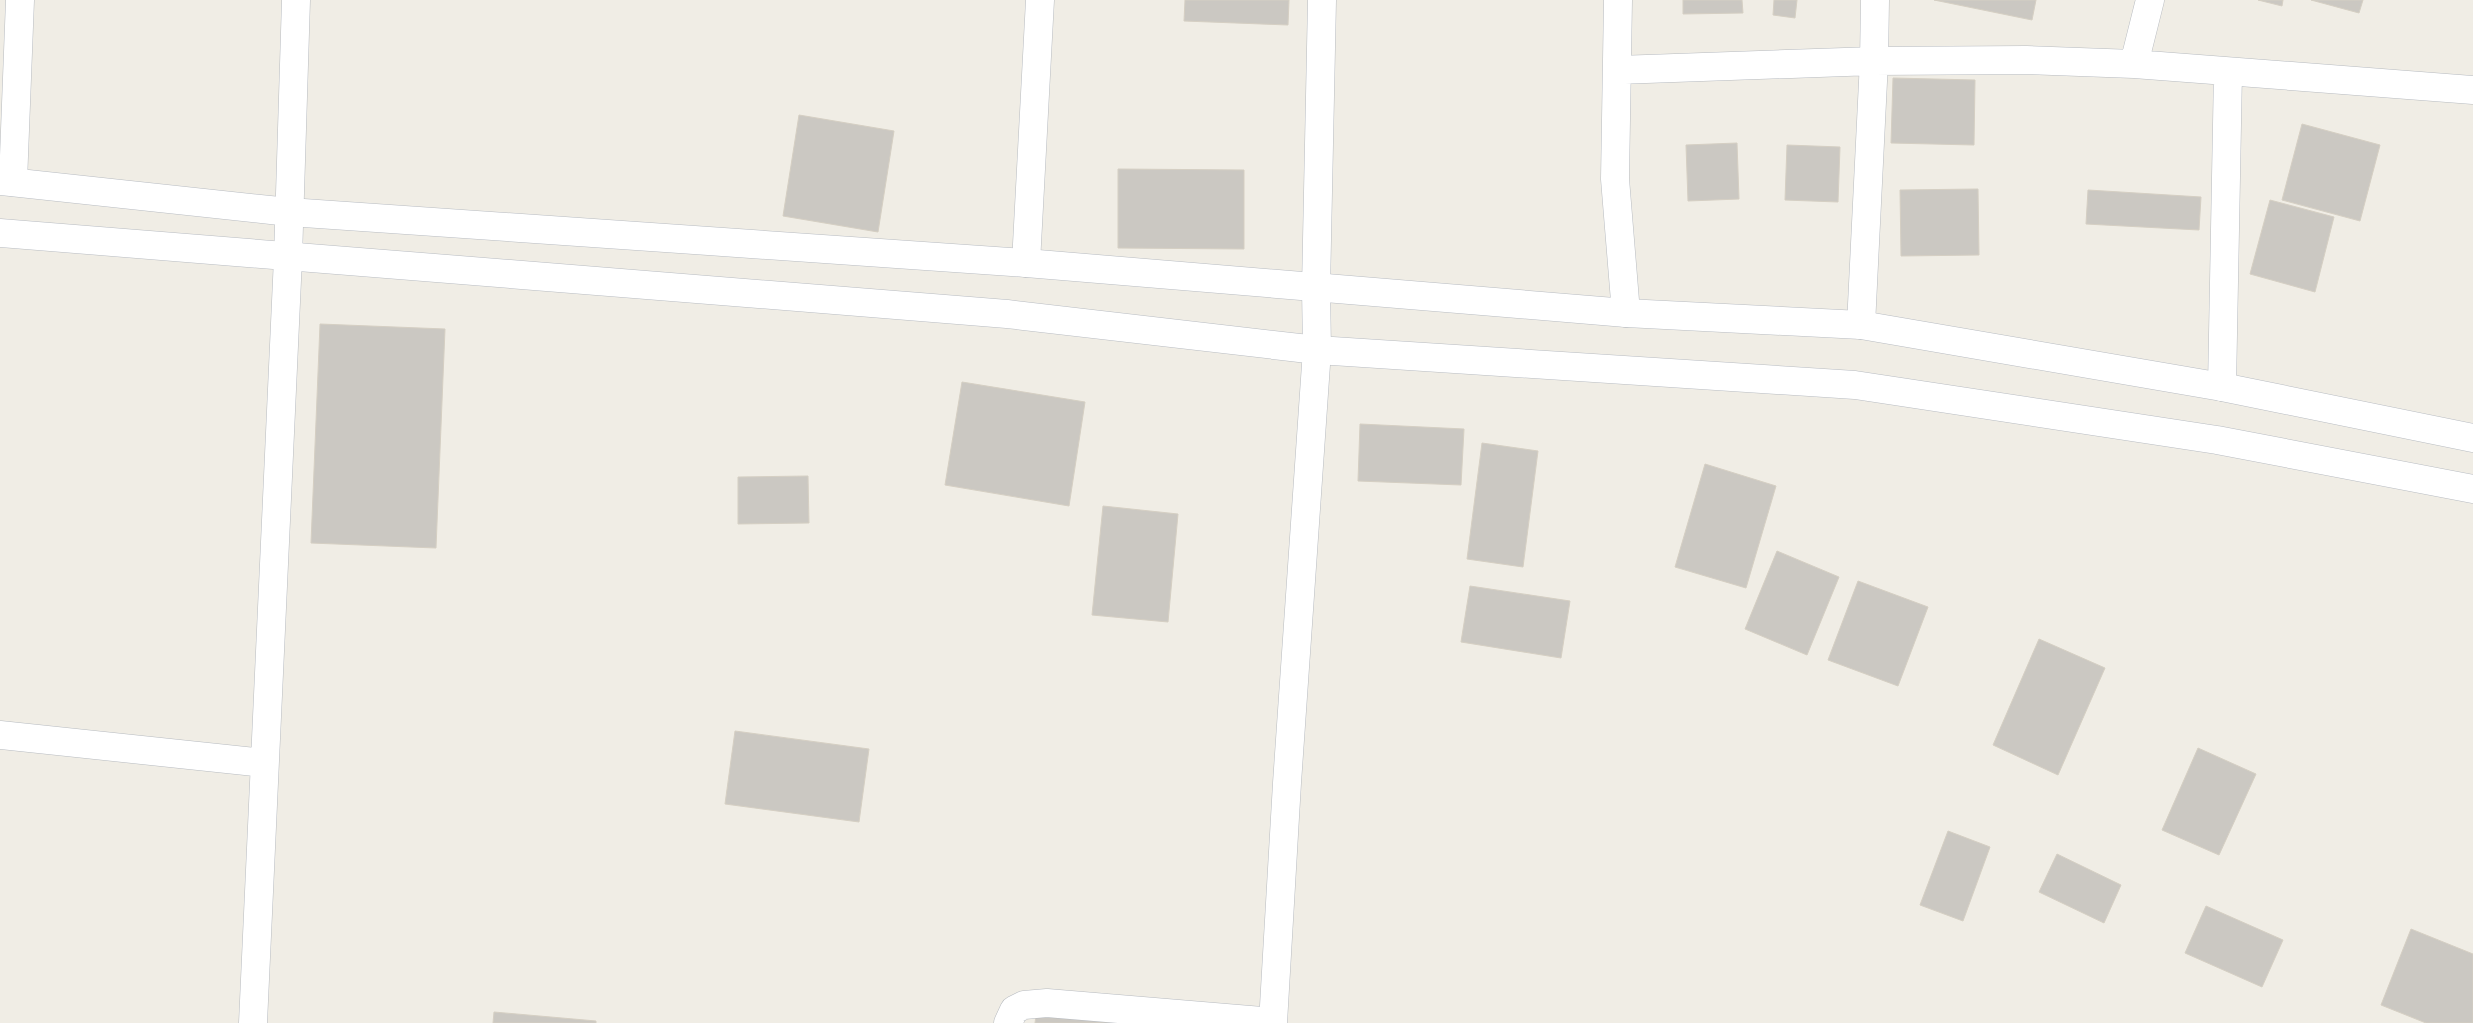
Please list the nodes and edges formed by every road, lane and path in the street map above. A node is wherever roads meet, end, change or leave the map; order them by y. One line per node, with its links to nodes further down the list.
1 (20, 0): 13 (street)
2 (296, 0): 14 (street)
3 (1040, 0): 17 (street)
4 (1322, 0): 18 (street)
5 (1618, 0): 10 (street)
6 (1875, 0): 8 (street)
7 (2150, 0): 9 (street)
8 (1874, 62): 9 (street); 10 (street); 20 (street)
9 (2134, 64): 11 (street)
10 (1618, 70): 19 (street)
11 (2228, 72): 12 (street); 22 (street)
12 (2473, 90)
13 (7, 181): 14 (street)
14 (289, 212): 16 (street); 17 (street)
15 (0, 233): 16 (street)
16 (288, 258): 21 (street); 26 (street)
17 (1026, 263): 18 (street)
18 (1316, 288): 19 (street); 21 (street)
19 (1626, 313): 20 (street)
20 (1861, 325): 22 (street)
21 (1317, 350): 24 (street); 29 (street)
22 (2222, 386): 23 (street)
23 (2473, 438)
24 (2473, 489)
25 (0, 735): 26 (street)
26 (264, 763): 27 (street)
27 (253, 1023)
28 (1008, 1023): 29 (street)
29 (1273, 1023)

